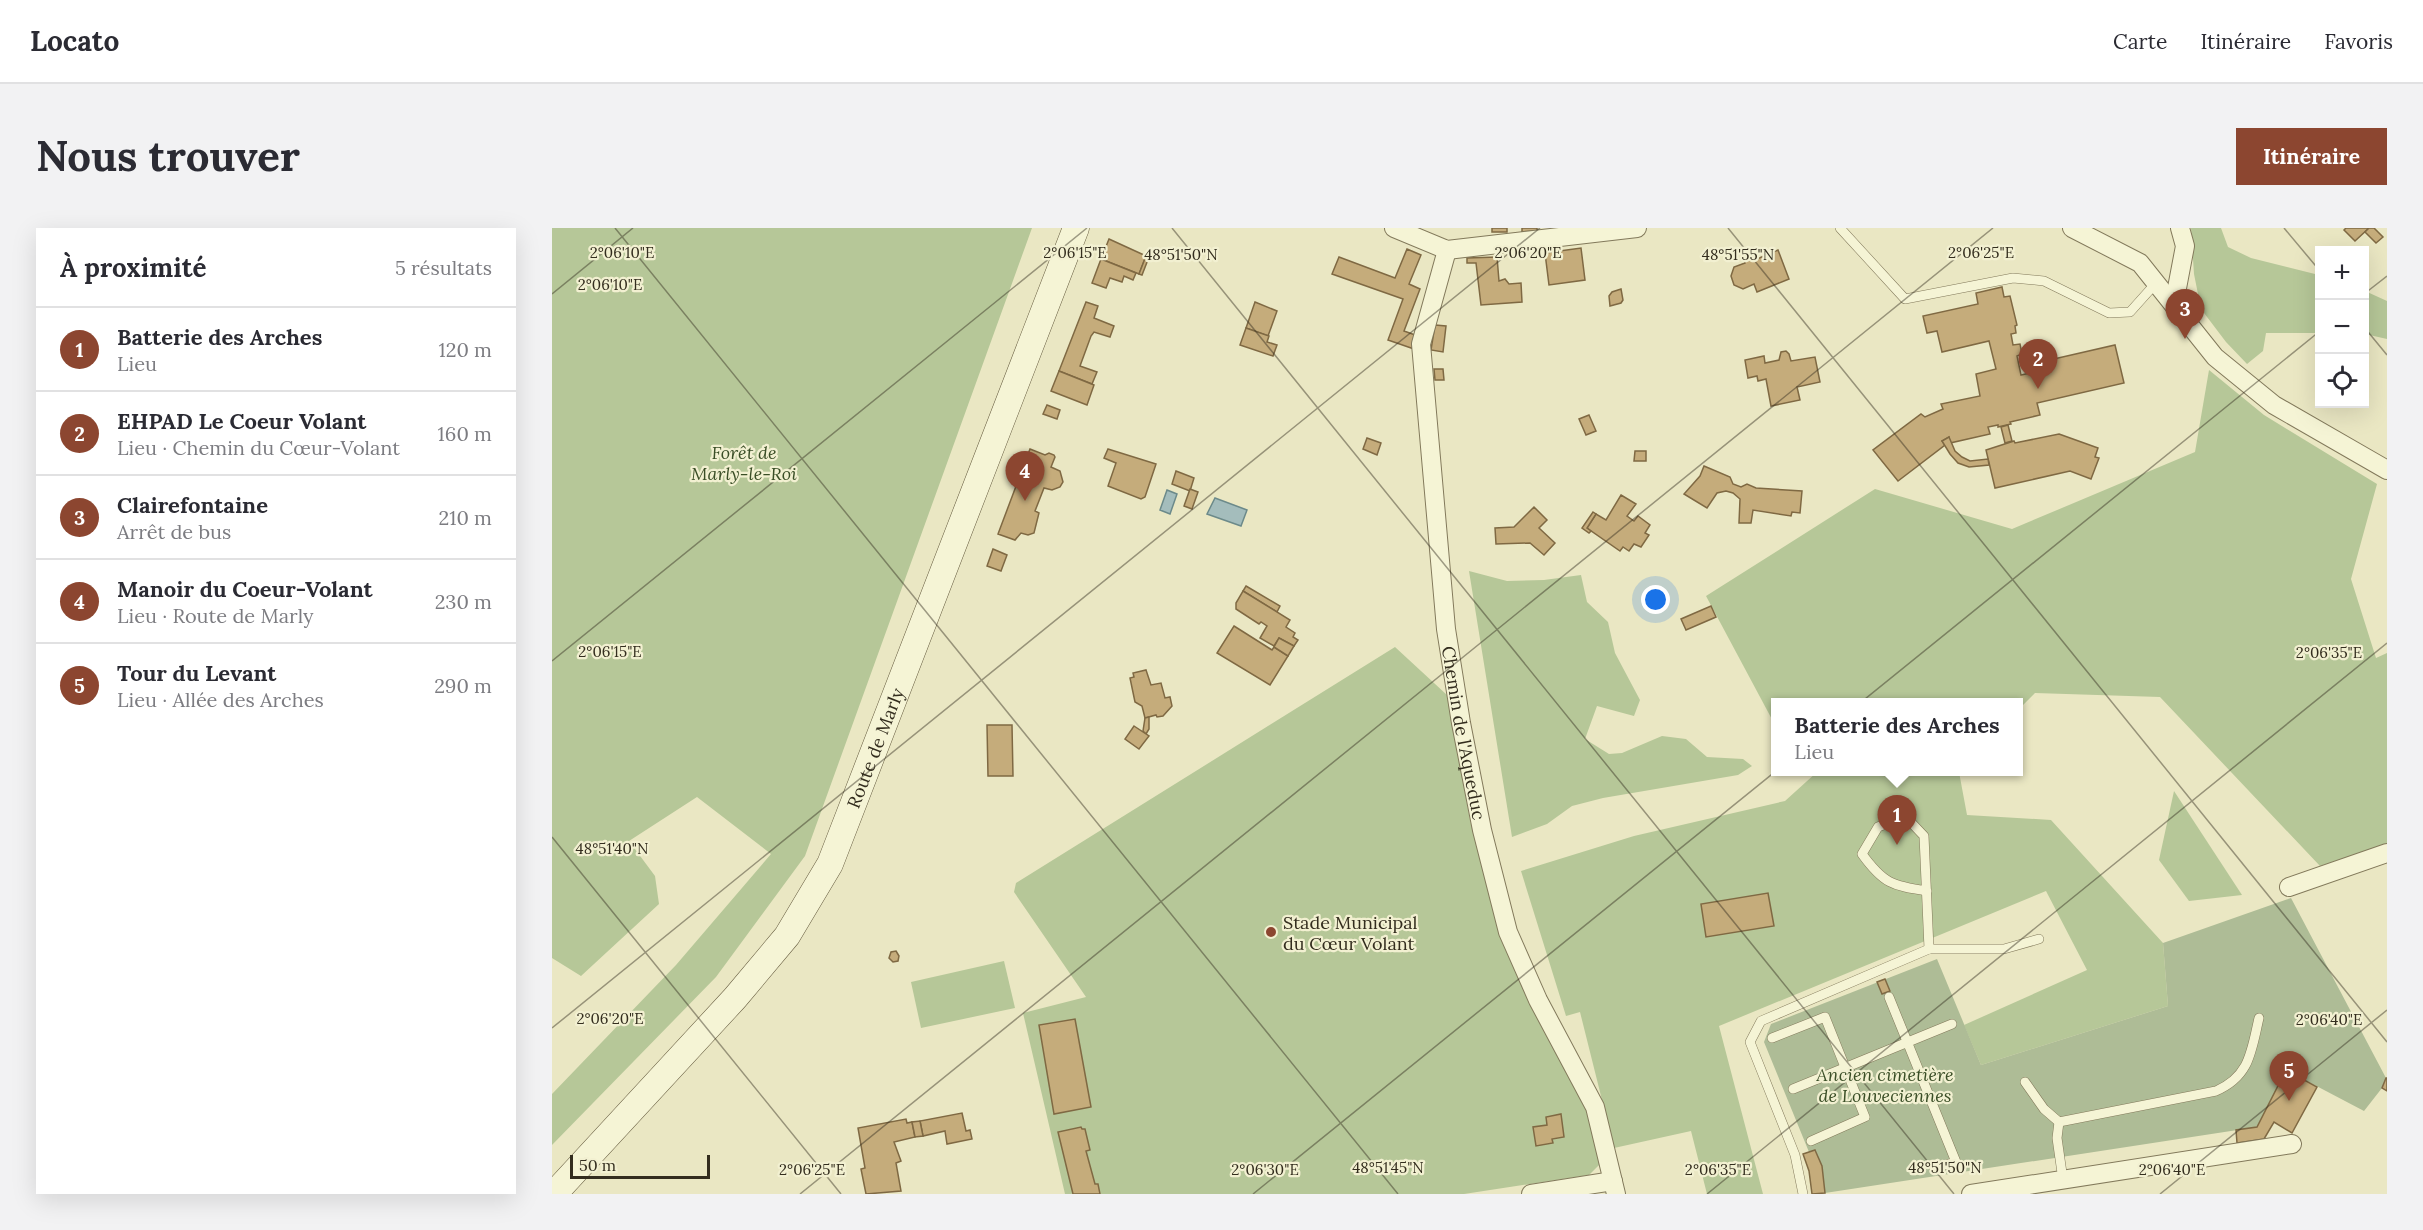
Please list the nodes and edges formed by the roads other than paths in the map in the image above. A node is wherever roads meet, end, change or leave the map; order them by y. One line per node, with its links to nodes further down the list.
1 (1076, 228): 30 (main road, Route de Marly)
2 (1394, 228): 7 (street)
3 (1637, 228): 7 (street)
4 (1840, 228): 8 (lane)
5 (2073, 228): 8 (street)
6 (2180, 228): 9 (street)
7 (1447, 250): 29 (street, Chemin de l'Aqueduc)
8 (2156, 283): 9 (street)
9 (2174, 304): 10 (street)
10 (2387, 470)
11 (2387, 853): 12 (street)
12 (2289, 887)
13 (1927, 891): 13 (lane); 15 (lane)
14 (2039, 939): 15 (lane)
15 (1929, 949): 32 (lane)
16 (1889, 997): 20 (lane)
17 (2259, 1018): 24 (lane)
18 (1952, 1024): 20 (lane)
19 (1772, 1038): 21 (lane)
20 (1907, 1042): 21 (lane); 27 (lane)
21 (1845, 1068): 23 (lane); 25 (lane)
22 (2025, 1082): 24 (lane)
23 (1793, 1089)
24 (2059, 1122): 28 (lane)
25 (1811, 1141)
26 (2292, 1144): 28 (street)
27 (1934, 1168)
28 (2063, 1180): 33 (street)
29 (1615, 1188): 31 (street)
30 (554, 1194)
31 (1532, 1194)
32 (1803, 1194)
33 (1971, 1194)

